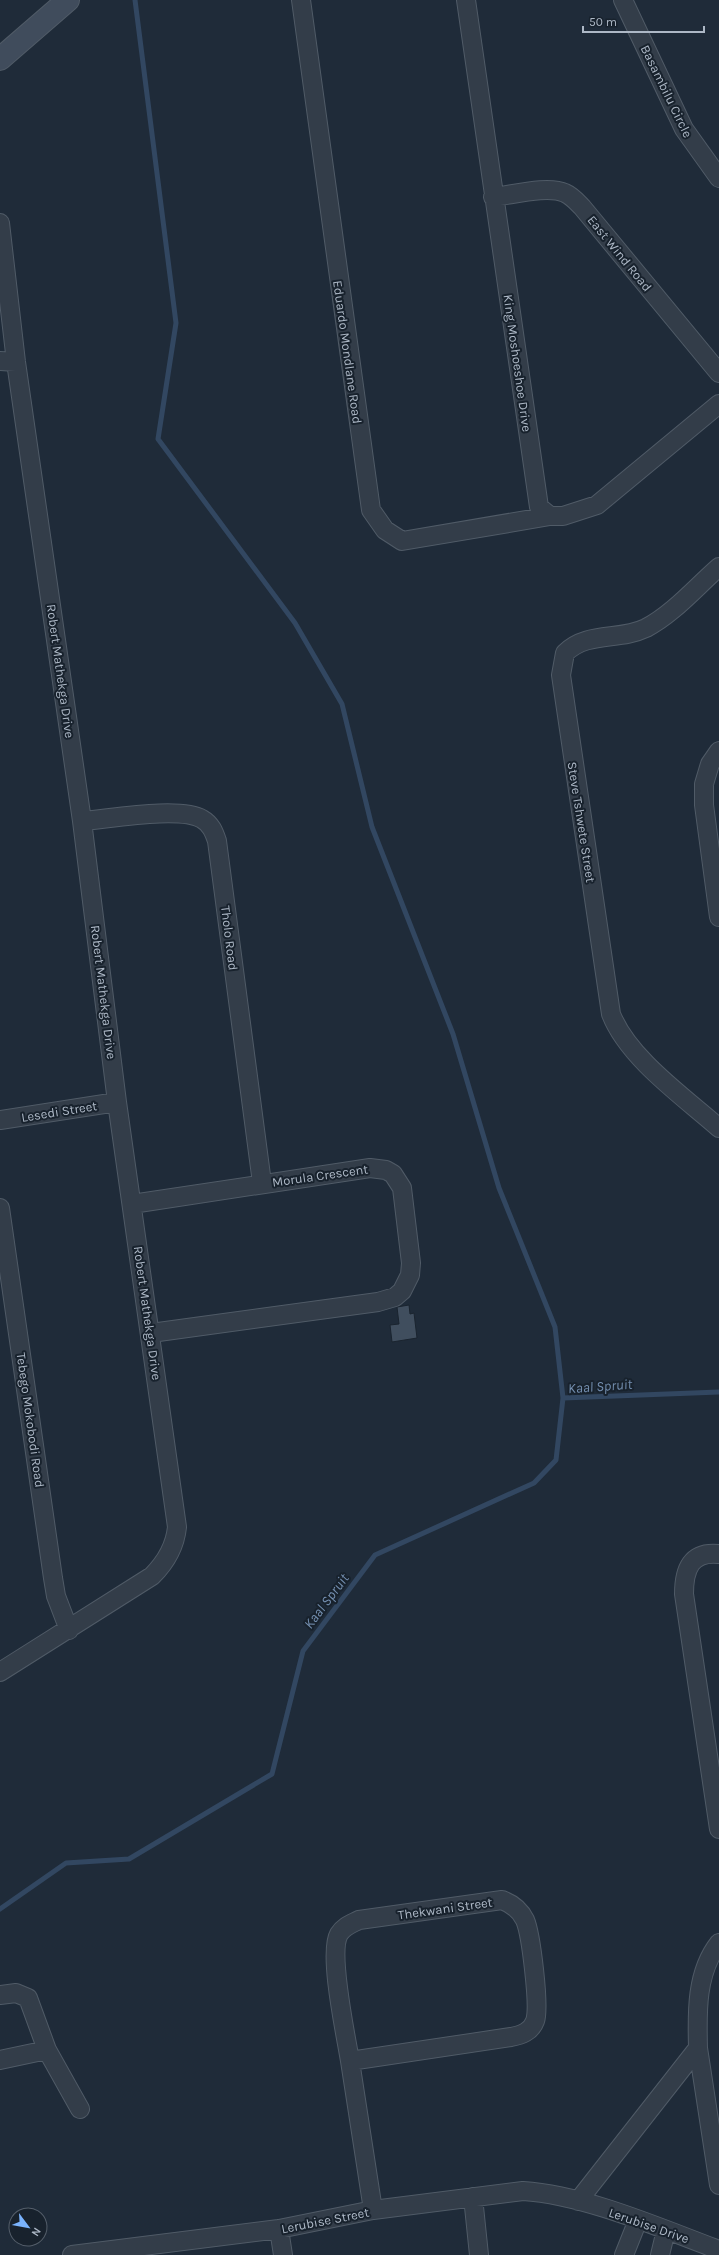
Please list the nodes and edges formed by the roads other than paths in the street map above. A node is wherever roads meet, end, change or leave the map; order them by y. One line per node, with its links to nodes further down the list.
1 (68, 0): 5 (street)
2 (300, 0): 12 (street, Eduardo Mondlane Road)
3 (466, 0): 7 (street, King Moshoeshoe Drive)
4 (623, 0): 6 (street, Basambilu Circle)
5 (0, 59)
6 (719, 178)
7 (493, 197): 10 (street, East Wind Road); 12 (street, King Moshoeshoe Drive)
8 (0, 223): 9 (street, Robert Mathekga Drive)
9 (8, 362): 15 (street, Robert Mathekga Drive)
10 (719, 373)
11 (719, 404): 12 (street)
12 (550, 516)
13 (719, 567): 19 (street, Steve Tshwete Street)
14 (719, 751): 16 (street)
15 (82, 821): 17 (street, Robert Mathekga Drive); 20 (street, Tholo Road)
16 (719, 917)
17 (117, 1102): 18 (street, Lesedi Street); 21 (street, Robert Mathekga Drive)
18 (0, 1120)
19 (719, 1128)
20 (262, 1183): 21 (street, Morula Crescent); 23 (street, Morula Crescent)
21 (132, 1204): 23 (street, Robert Mathekga Drive)
22 (0, 1208): 25 (street, Tebego Mokobodi Road)
23 (151, 1333): 25 (street, Robert Mathekga Drive)
24 (719, 1554): 27 (street)
25 (69, 1630): 26 (street, Robert Mathekga Drive)
26 (0, 1672)
27 (716, 1782): 28 (street)
28 (719, 1829)
29 (719, 1943): 31 (street)
30 (0, 1995): 32 (street)
31 (698, 2048): 36 (street); 38 (street)
32 (47, 2050): 33 (street); 35 (street)
33 (0, 2060)
34 (350, 2061): 34 (street, Thekwani Street); 39 (street, Thekwani Street)
35 (80, 2109)
36 (719, 2185)
37 (473, 2197): 38 (street, Lerubise Street); 39 (street, Lerubise Street); 47 (street)
38 (578, 2202): 40 (street, Lerubise Drive)
39 (373, 2210): 41 (street, Lerubise Street)
40 (638, 2220): 42 (street, Lerubise Drive); 48 (street)
41 (279, 2229): 43 (street, Lerubise Street); 46 (street)
42 (666, 2230): 44 (street, Lerubise Drive); 49 (street)
43 (150, 2250): 45 (street, Lerubise Street)
44 (719, 2250)
45 (72, 2255)
46 (283, 2255)
47 (479, 2255)
48 (624, 2255)
49 (660, 2255)

